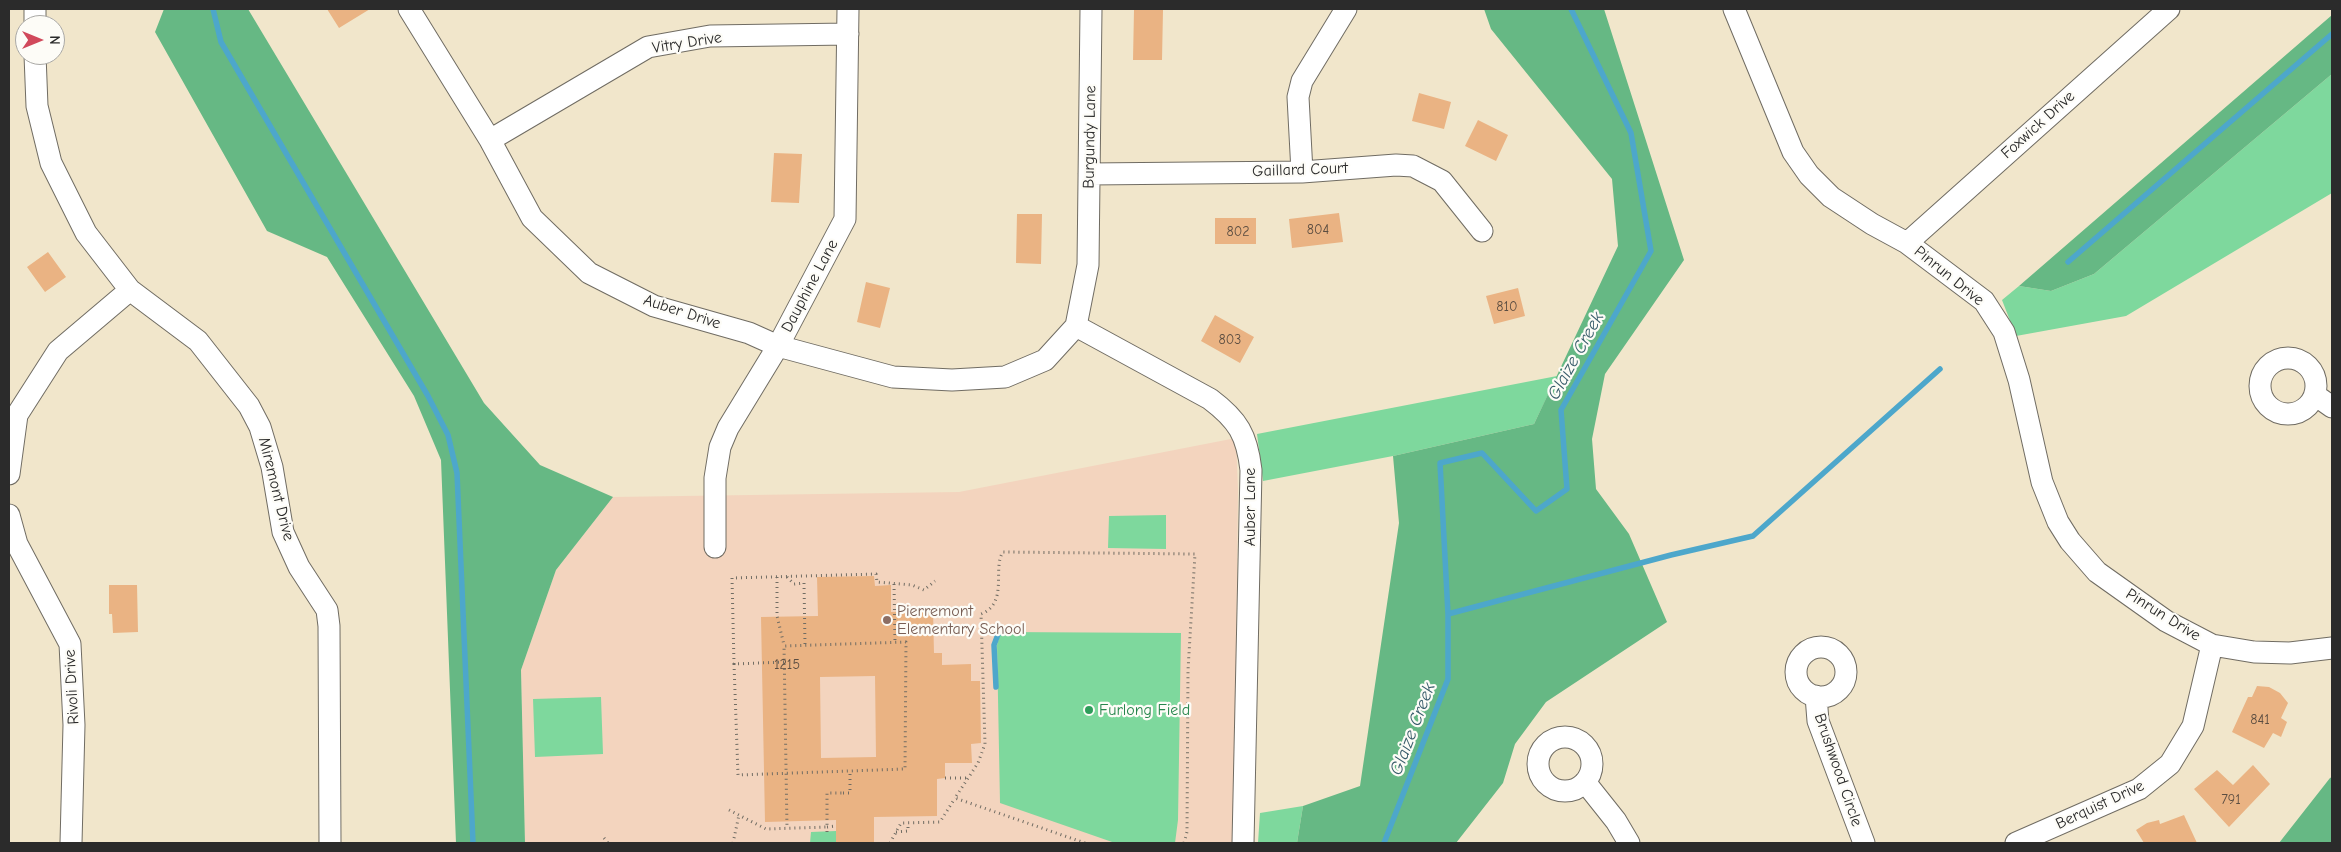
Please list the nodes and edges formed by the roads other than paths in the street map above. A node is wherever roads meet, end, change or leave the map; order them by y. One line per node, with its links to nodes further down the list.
1 (409, 9): 9 (street, Auber Drive)
2 (848, 9): 7 (street, Dauphine Lane)
3 (1092, 9): 11 (street, Burgundy Lane)
4 (1346, 9): 10 (street)
5 (1734, 9): 13 (street, Pinrun Drive)
6 (2169, 9): 13 (street, Foxwick Drive)
7 (848, 34): 9 (street, Vitry Drive); 16 (street, Dauphine Lane)
8 (35, 65): 14 (street, Miremont Drive)
9 (490, 140): 16 (street, Auber Drive)
10 (1302, 172): 11 (street, Gaillard Court); 12 (street, Gaillard Court)
11 (1089, 174): 15 (street, Burgundy Lane)
12 (1482, 231)
13 (1907, 243): 22 (street, Pinrun Drive)
14 (130, 290): 19 (street); 27 (street, Miremont Drive)
15 (1076, 326): 16 (street, Auber Drive); 28 (street, Auber Lane)
16 (778, 346): 21 (street, Dauphine Lane)
17 (2315, 394): 18 (street)
18 (2332, 407)
19 (9, 474)
20 (9, 515): 26 (street, Rivoli Drive)
21 (715, 548)
22 (2212, 645): 23 (street); 31 (street, Berquist Drive)
23 (2332, 648)
24 (1816, 696): 30 (street, Brushwood Circle)
25 (1585, 782): 29 (street)
26 (71, 843)
27 (330, 843)
28 (1243, 843)
29 (1629, 843)
30 (1864, 843)
31 (2016, 843)

